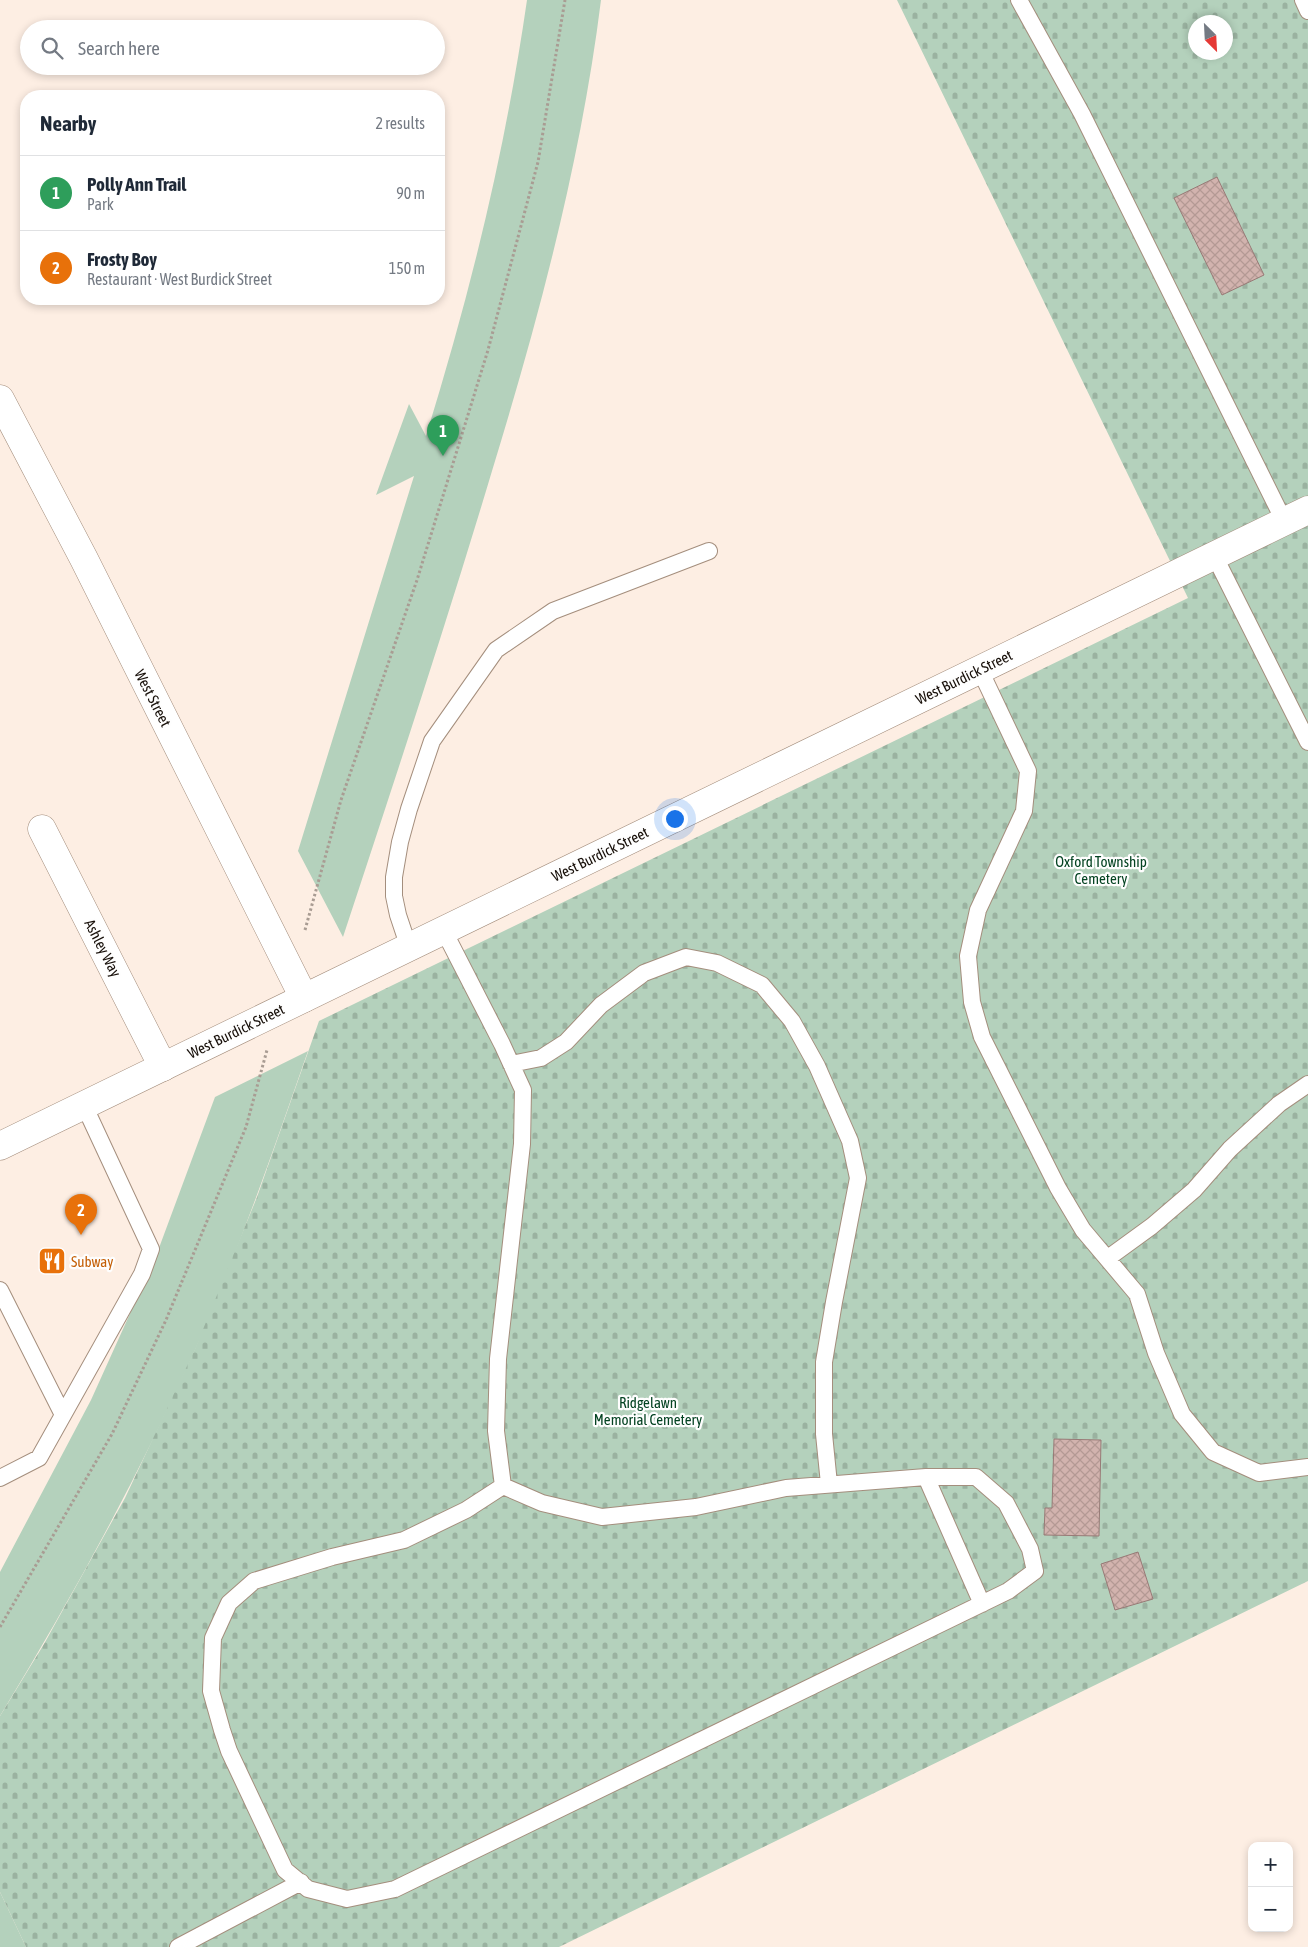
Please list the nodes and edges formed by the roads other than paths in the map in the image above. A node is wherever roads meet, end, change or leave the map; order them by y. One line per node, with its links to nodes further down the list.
1 (1019, 0): 6 (lane)
2 (1302, 0): 3 (lane)
3 (1308, 11)
4 (0, 398): 14 (street, West Street)
5 (1308, 510): 6 (street, West Burdick Street)
6 (1284, 522): 8 (street, West Burdick Street)
7 (709, 551): 13 (lane)
8 (1214, 555): 9 (street, West Burdick Street); 10 (lane)
9 (980, 670): 12 (street, West Burdick Street); 20 (lane)
10 (1308, 742)
11 (42, 829): 16 (street, Ashley Way)
12 (444, 930): 13 (street, West Burdick Street); 15 (lane)
13 (409, 948): 14 (street, West Burdick Street)
14 (304, 998): 16 (street, West Burdick Street)
15 (511, 1064): 26 (lane); 27 (lane)
16 (163, 1067): 18 (street, West Burdick Street)
17 (1308, 1084): 20 (lane)
18 (84, 1105): 19 (street, West Burdick Street); 22 (lane)
19 (0, 1146)
20 (1108, 1258): 23 (lane)
21 (0, 1290): 22 (lane)
22 (63, 1415): 25 (lane)
23 (1308, 1467)
24 (926, 1477): 26 (lane); 28 (lane); 28 (lane)
25 (0, 1478)
26 (829, 1484): 27 (lane)
27 (503, 1486): 29 (lane)
28 (982, 1604): 29 (lane)
29 (301, 1882): 30 (lane)
30 (178, 1947)

